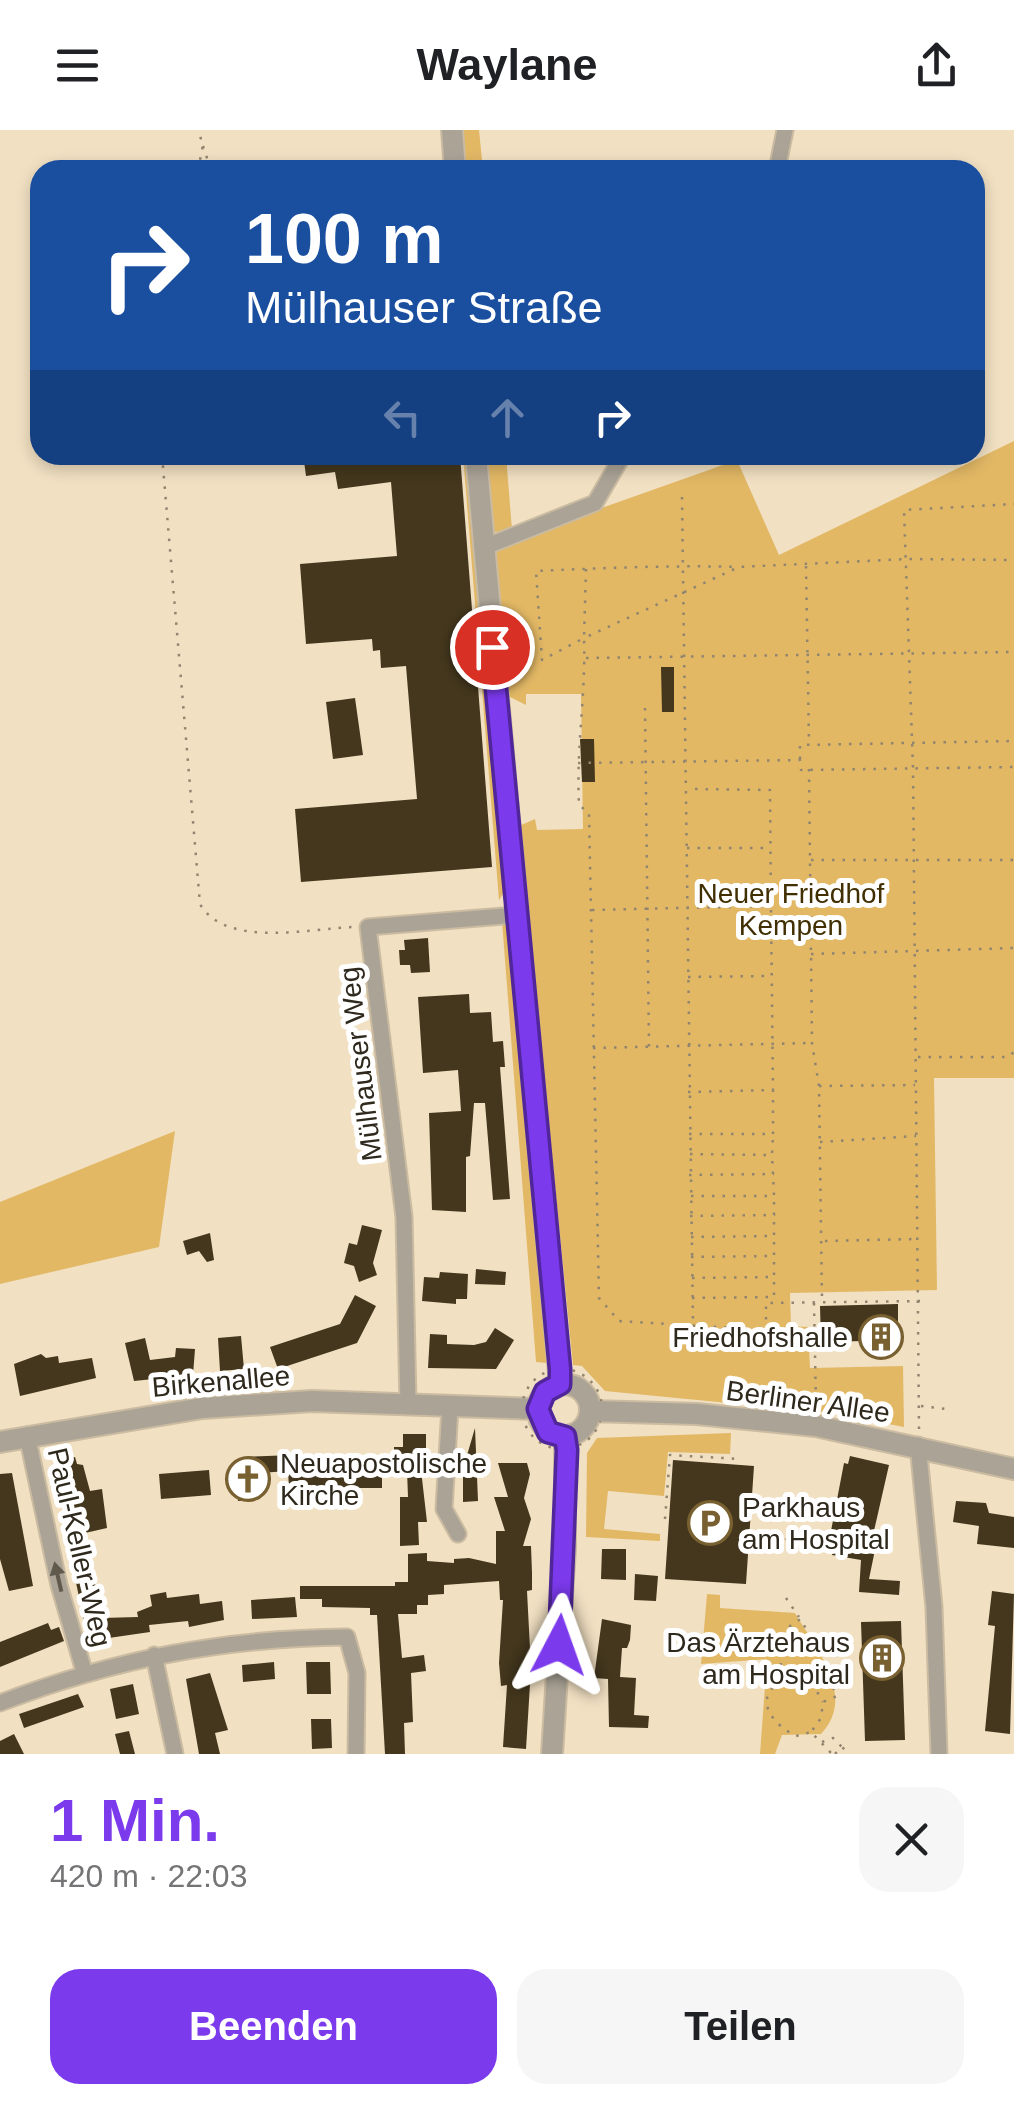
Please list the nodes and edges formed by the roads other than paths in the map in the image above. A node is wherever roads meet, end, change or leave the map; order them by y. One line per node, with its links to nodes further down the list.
1 (452, 130): 3 (street)
2 (786, 130): 4 (street)
3 (454, 160)
4 (780, 160)
5 (477, 465): 7 (street)
6 (617, 465): 7 (street)
7 (482, 548): 8 (street)
8 (515, 914): 9 (street); 10 (street, Mülhauser Weg)
9 (560, 1376): 12 (street); 13 (street)
10 (408, 1404): 11 (street, Birkenallee); 14 (street, Birkenallee)
11 (450, 1407): 12 (street, Birkenallee); 19 (street)
12 (529, 1409): 17 (street)
13 (596, 1411): 15 (street, Berliner Allee); 17 (street)
14 (28, 1435): 16 (street, Birkenallee); 21 (street, Paul-Keller-Weg, one-way to 14)
15 (918, 1440): 18 (street, Berliner Allee); 26 (street)
16 (0, 1442)
17 (566, 1443): 25 (street)
18 (1014, 1469)
19 (458, 1534)
20 (154, 1655): 21 (street); 23 (street); 24 (street)
21 (84, 1671): 22 (street)
22 (0, 1703)
23 (175, 1754)
24 (356, 1754)
25 (552, 1754)
26 (939, 1754)

